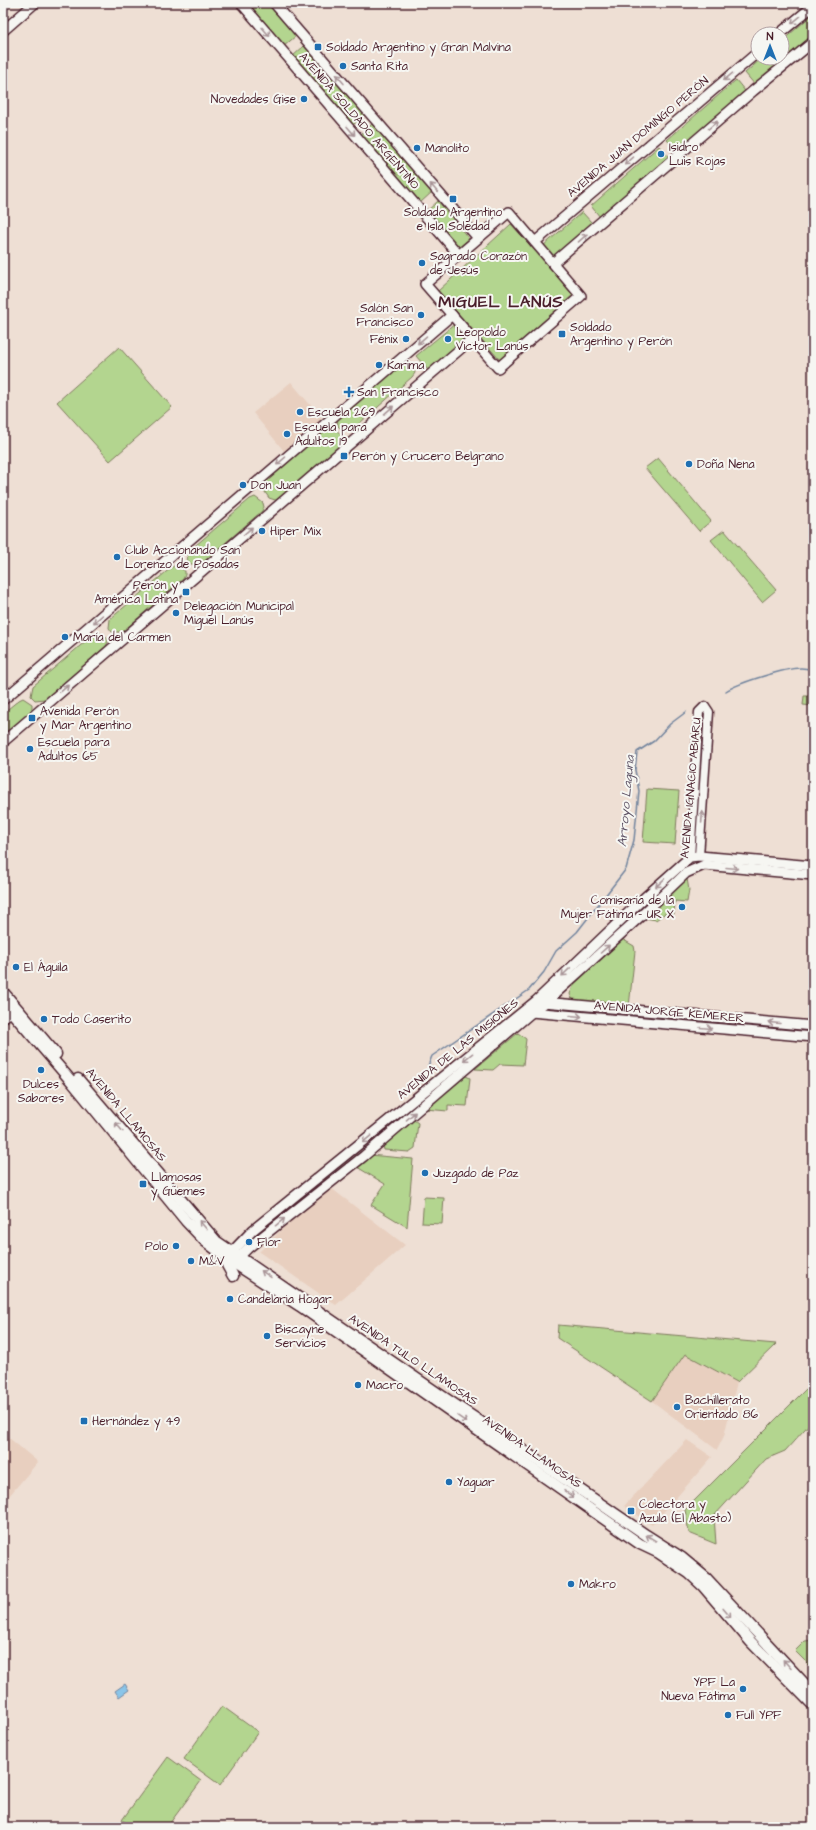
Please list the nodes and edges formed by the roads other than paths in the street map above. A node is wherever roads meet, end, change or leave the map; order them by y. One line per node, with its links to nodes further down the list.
1 (35, 3): 7 (main road)
2 (241, 3): 12 (main road, AVENIDA SOLDADO ARGENTINO, one-way to 12)
3 (274, 3): 10 (main road, AVENIDA SOLDADO ARGENTINO, one-way to 3)
4 (810, 3): 5 (main road)
5 (813, 6): 6 (main road, one-way to 6)
6 (789, 26)
7 (3, 31)
8 (813, 42): 13 (main road, one-way to 8)
9 (750, 59): 11 (main road, AVENIDA JUAN DOMINGO PERÓN, one-way to 11)
10 (478, 238): 11 (main road); 12 (main road)
11 (535, 242): 13 (main road)
12 (459, 255): 14 (main road)
13 (553, 264): 15 (main road)
14 (452, 314): 15 (main road); 16 (main road, one-way to 16)
15 (473, 338): 17 (main road, one-way to 15)
16 (3, 700)
17 (3, 742)
18 (694, 856): 18 (street, AVENIDA IGNACIO ABIARU, one-way to 18); 19 (main road); 20 (main road, AVENIDA IGNACIO ABIARU); 24 (main road, AVENIDA DE LAS MISIONES, one-way to 24)
19 (813, 866)
20 (694, 869): 21 (main road, one-way to 21); 24 (main road, AVENIDA DE LAS MISIONES, one-way to 20)
21 (813, 874)
22 (3, 992): 29 (highway, AVENIDA LLAMOSAS, one-way to 22)
23 (3, 1002): 26 (highway, AVENIDA LLAMOSAS)
24 (541, 1002): 25 (main road, AVENIDA DE LAS MISIONES); 27 (main road, AVENIDA JORGE KEMERER, one-way to 24)
25 (528, 1012): 28 (main road, AVENIDA JORGE KEMERER, one-way to 28); 29 (main road, AVENIDA DE LAS MISIONES)
26 (7, 1015): 29 (highway, AVENIDA LLAMOSAS)
27 (813, 1026)
28 (813, 1037)
29 (233, 1257): 30 (highway); 31 (highway, AVENIDA TULO LLAMOSAS, one-way to 29); 32 (highway, AVENIDA LLAMOSAS, one-way to 32)
30 (233, 1276)
31 (813, 1693)
32 (813, 1705)

